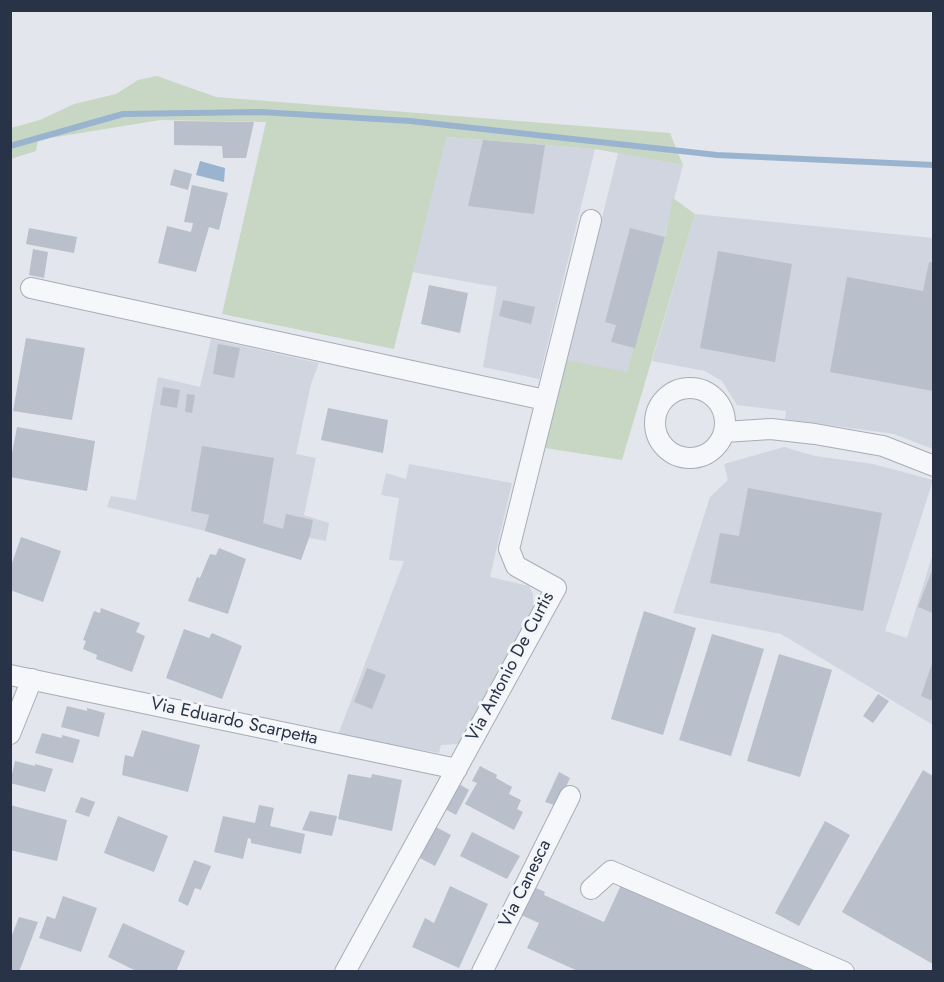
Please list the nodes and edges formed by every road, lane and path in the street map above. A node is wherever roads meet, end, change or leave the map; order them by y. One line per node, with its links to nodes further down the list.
1 (591, 220): 3 (street, Via Antonio De Curtis)
2 (31, 288): 3 (street)
3 (545, 400): 9 (street, Via Antonio De Curtis)
4 (724, 432): 5 (street)
5 (933, 466)
6 (10, 675): 7 (street, Via Eduardo Scarpetta)
7 (32, 680): 8 (street); 9 (street, Via Eduardo Scarpetta)
8 (10, 734)
9 (457, 769): 12 (street, Via Antonio De Curtis)
10 (570, 796): 13 (street, Via Canesca)
11 (591, 889): 14 (street)
12 (345, 972)
13 (482, 972)
14 (844, 972)

